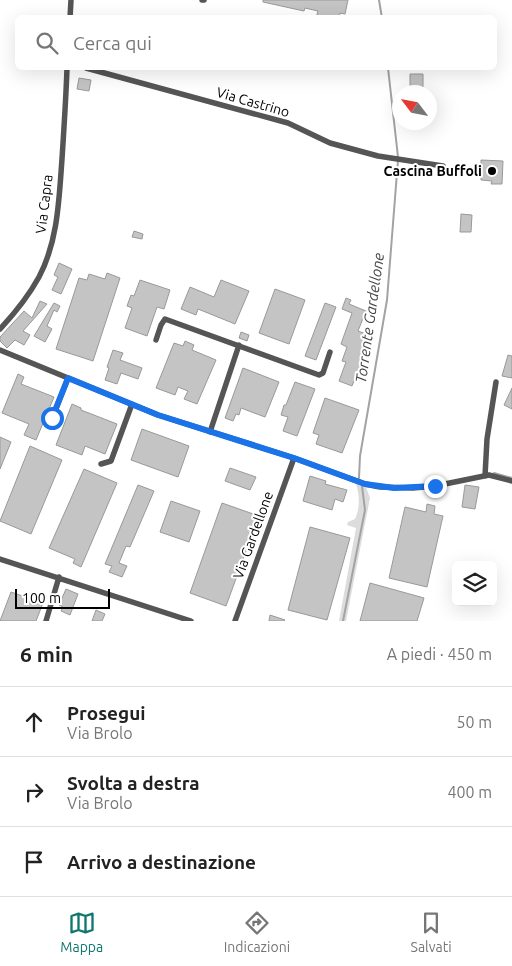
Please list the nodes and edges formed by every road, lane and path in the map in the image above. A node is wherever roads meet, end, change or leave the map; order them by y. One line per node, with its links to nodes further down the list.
1 (71, 0): 2 (street)
2 (70, 15)
3 (68, 70): 6 (street, Via Capra)
4 (93, 70): 5 (street, Via Castrino)
5 (443, 166)
6 (0, 329)
7 (156, 340): 8 (street)
8 (239, 345): 10 (street); 15 (street)
9 (0, 350): 11 (street)
10 (330, 352)
11 (68, 378): 13 (street); 14 (street)
12 (496, 382): 18 (street)
13 (132, 404): 15 (street); 17 (street)
14 (52, 418)
15 (210, 432): 16 (street)
16 (294, 458): 18 (street); 24 (street, Via Gardellone)
17 (101, 464)
18 (485, 476): 19 (street)
19 (512, 481)
20 (0, 559): 21 (street)
21 (59, 577): 22 (street); 23 (street)
22 (46, 621)
23 (191, 621)
24 (235, 621)

